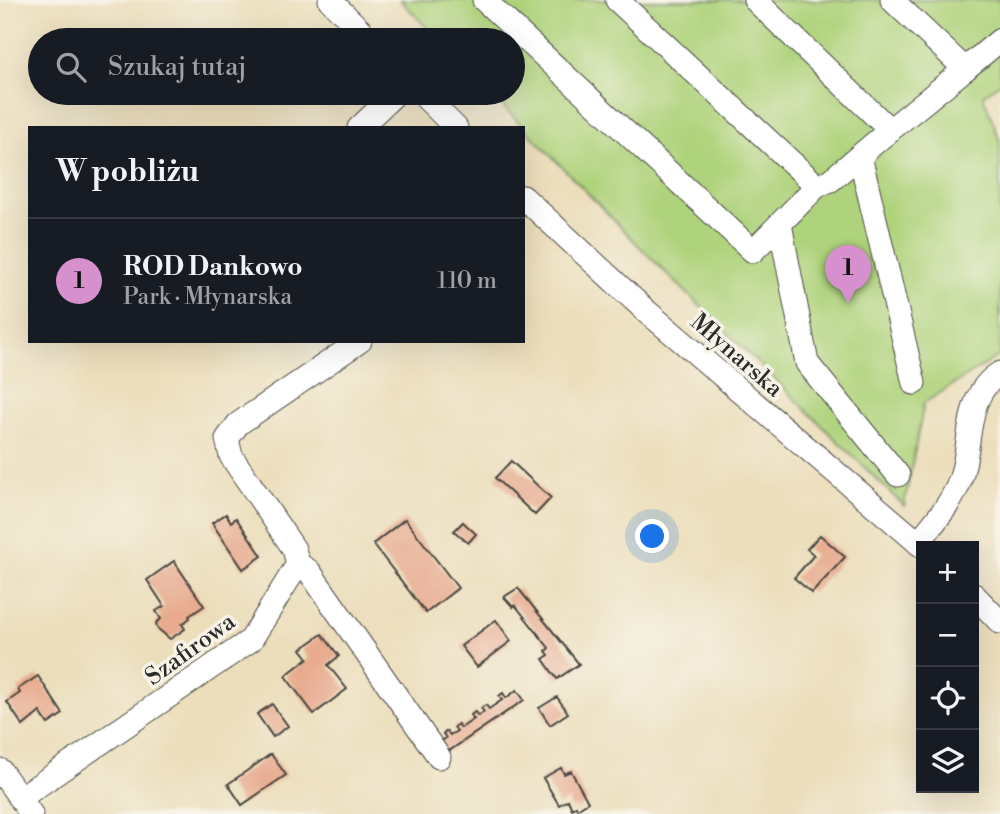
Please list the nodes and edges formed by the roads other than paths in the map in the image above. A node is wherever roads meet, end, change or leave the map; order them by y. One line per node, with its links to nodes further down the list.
1 (484, 0): 7 (street)
2 (617, 0): 17 (street)
3 (755, 0): 15 (street)
4 (892, 0): 10 (street)
5 (344, 5): 6 (street)
6 (361, 28)
7 (514, 28)
8 (525, 38): 19 (street)
9 (1000, 40): 10 (street)
10 (965, 69): 15 (street)
11 (383, 105): 13 (street)
12 (433, 105): 14 (street)
13 (361, 126)
14 (454, 126)
15 (890, 130): 16 (street)
16 (860, 156): 17 (street); 22 (street)
17 (817, 186): 19 (street)
18 (525, 203): 24 (street, Młynarska)
19 (780, 224): 23 (street)
20 (356, 343): 26 (street)
21 (1000, 373): 25 (street)
22 (914, 383)
23 (898, 475)
24 (916, 541)
25 (922, 541)
26 (298, 565): 29 (street); 31 (street, Szafirowa)
27 (979, 600): 28 (street)
28 (1000, 622)
29 (439, 757)
30 (0, 770): 31 (street)
31 (26, 806)

